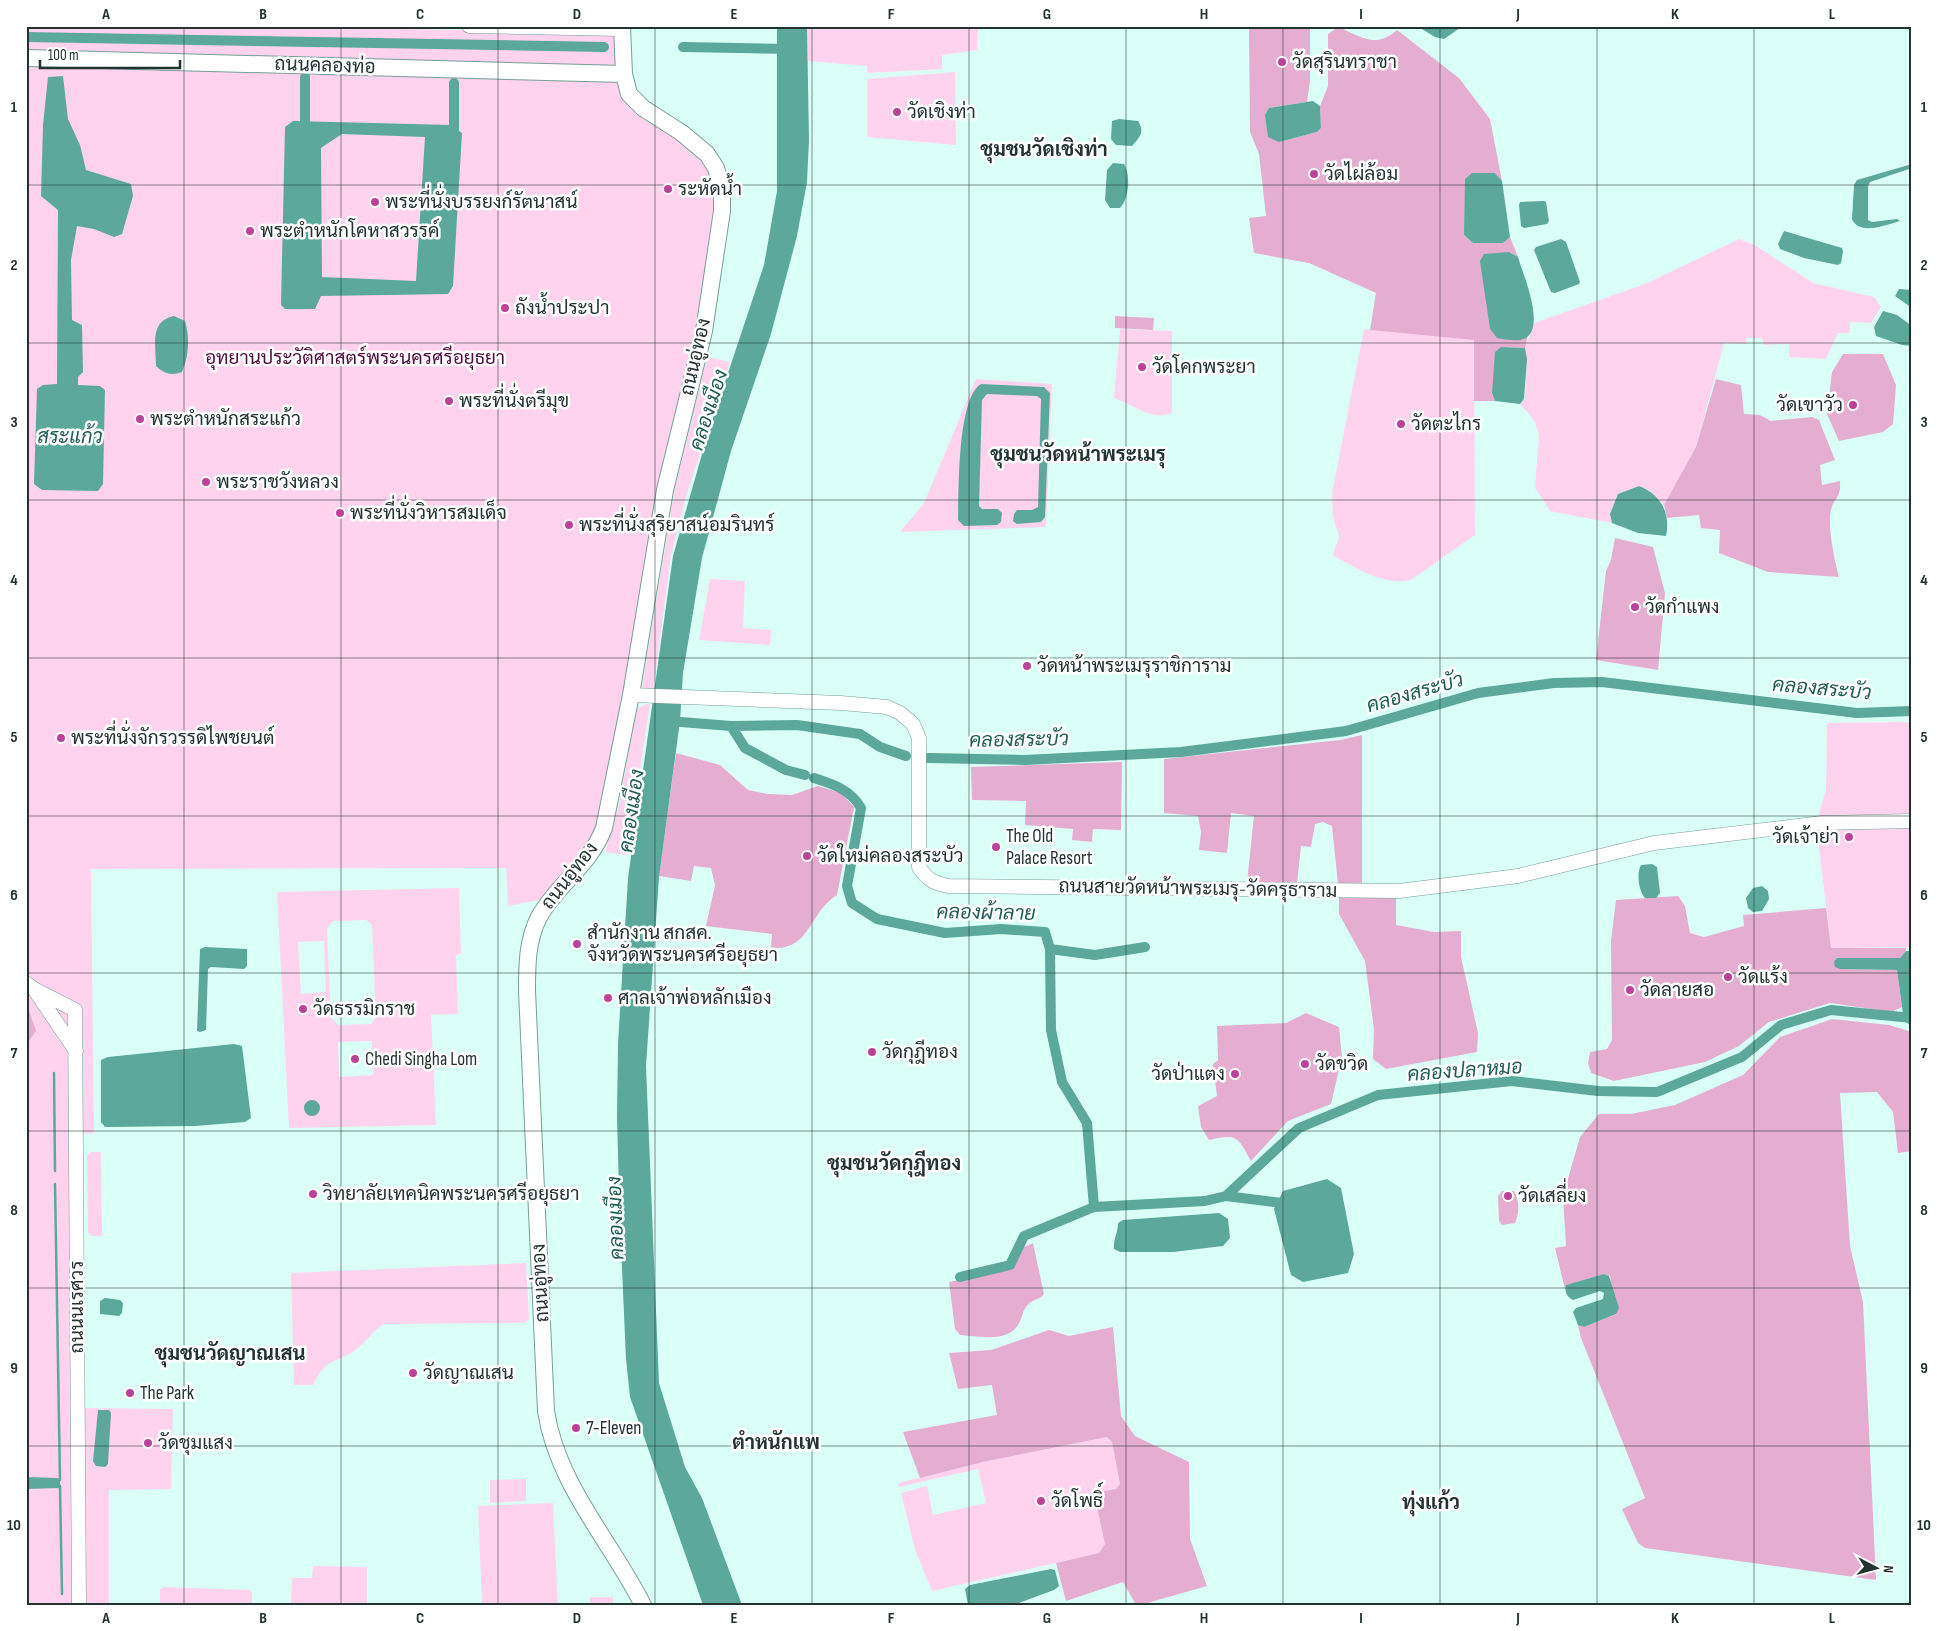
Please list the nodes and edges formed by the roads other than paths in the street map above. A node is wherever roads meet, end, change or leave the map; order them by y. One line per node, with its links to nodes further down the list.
1 (469, 26): 2 (street)
2 (622, 28): 4 (main road, ถนนอู่ทอง)
3 (26, 58): 4 (main road, ถนนคลองท่อ)
4 (624, 74): 5 (main road, ถนนอู่ทอง)
5 (637, 695): 6 (street, ถนนสายวัดหน้าพระเมรุ-วัดครุธาราม); 10 (main road, ถนนอู่ทอง)
6 (1912, 821)
7 (30, 986): 8 (street); 8 (street, ถนนนเรศวร)
8 (76, 1052): 9 (street, ถนนนเรศวร)
9 (79, 1605)
10 (643, 1605)

